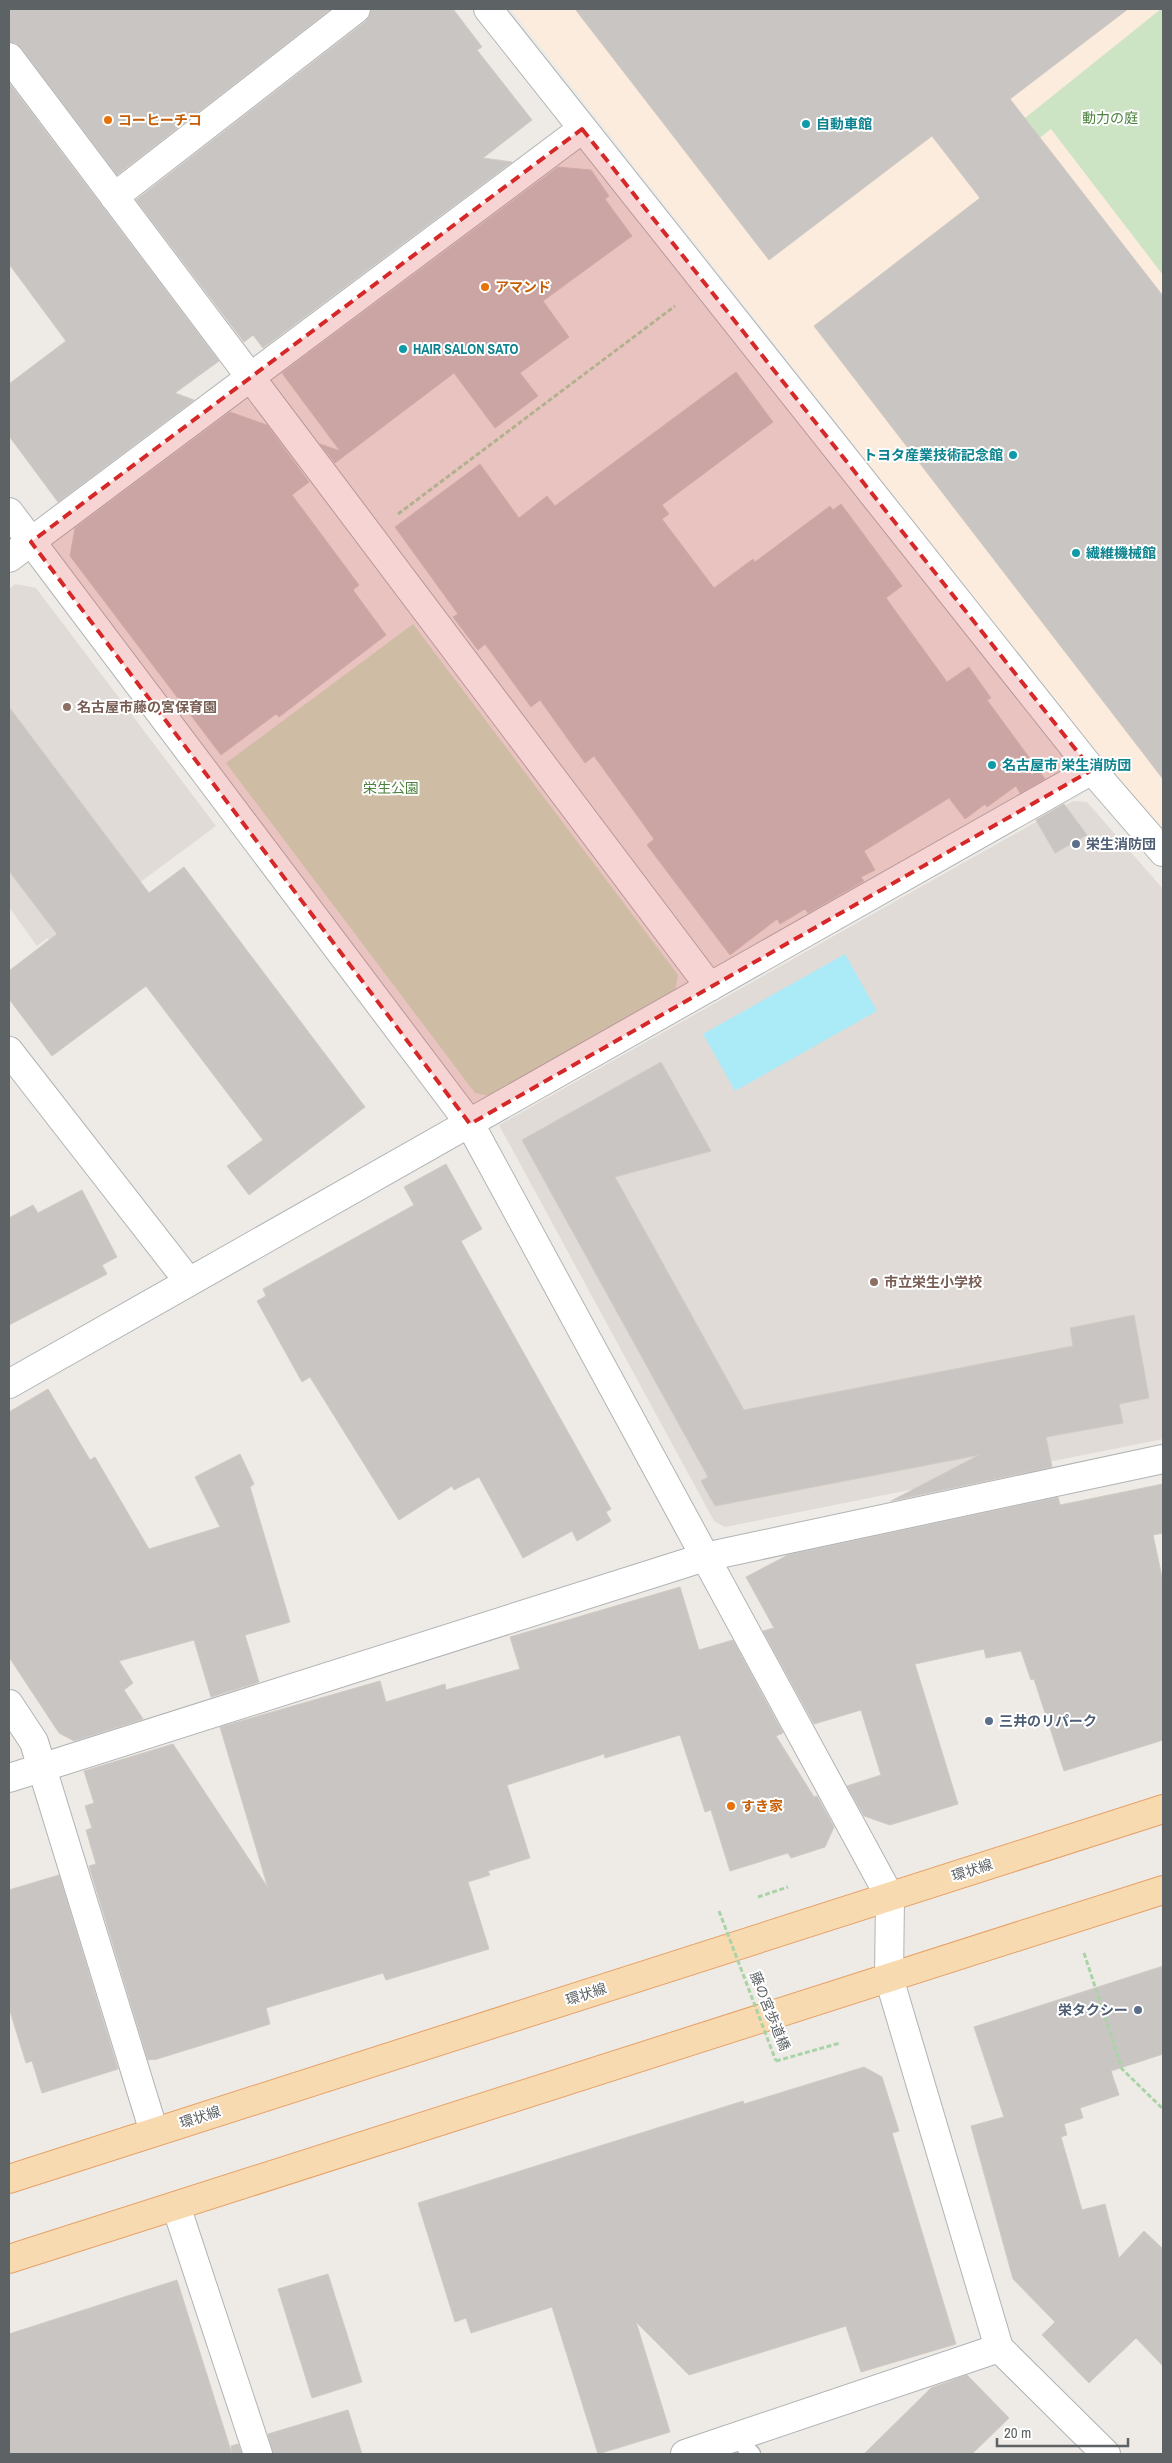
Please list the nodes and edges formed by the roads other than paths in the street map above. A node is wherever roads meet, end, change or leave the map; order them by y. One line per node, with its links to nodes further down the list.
1 (356, 9): 5 (street)
2 (488, 9): 4 (street)
3 (9, 57): 5 (street)
4 (582, 129): 6 (street); 10 (street)
5 (114, 197): 6 (street)
6 (251, 377): 8 (street); 12 (street)
7 (9, 512): 8 (street)
8 (31, 542): 9 (street); 14 (street)
9 (9, 558)
10 (1092, 770): 11 (street); 12 (street)
11 (1163, 852)
12 (710, 987): 14 (street)
13 (9, 1051): 15 (street)
14 (470, 1124): 15 (street); 18 (street)
15 (189, 1282): 16 (street)
16 (9, 1384)
17 (1163, 1459): 18 (street)
18 (705, 1557): 20 (street); 24 (street)
19 (9, 1704): 20 (street)
20 (42, 1768): 21 (street); 26 (street)
21 (9, 1778)
22 (1163, 1809): 24 (main road, 環状線)
23 (1163, 1890): 25 (main road)
24 (890, 1897): 25 (street); 26 (main road, 環状線)
25 (889, 1978): 28 (main road); 30 (street)
26 (154, 2132): 27 (main road, 環状線)
27 (9, 2179)
28 (176, 2206): 29 (main road); 32 (street)
29 (9, 2259)
30 (999, 2348): 31 (street); 34 (street)
31 (744, 2446): 33 (street)
32 (258, 2454)
33 (685, 2454)
34 (1106, 2454)

